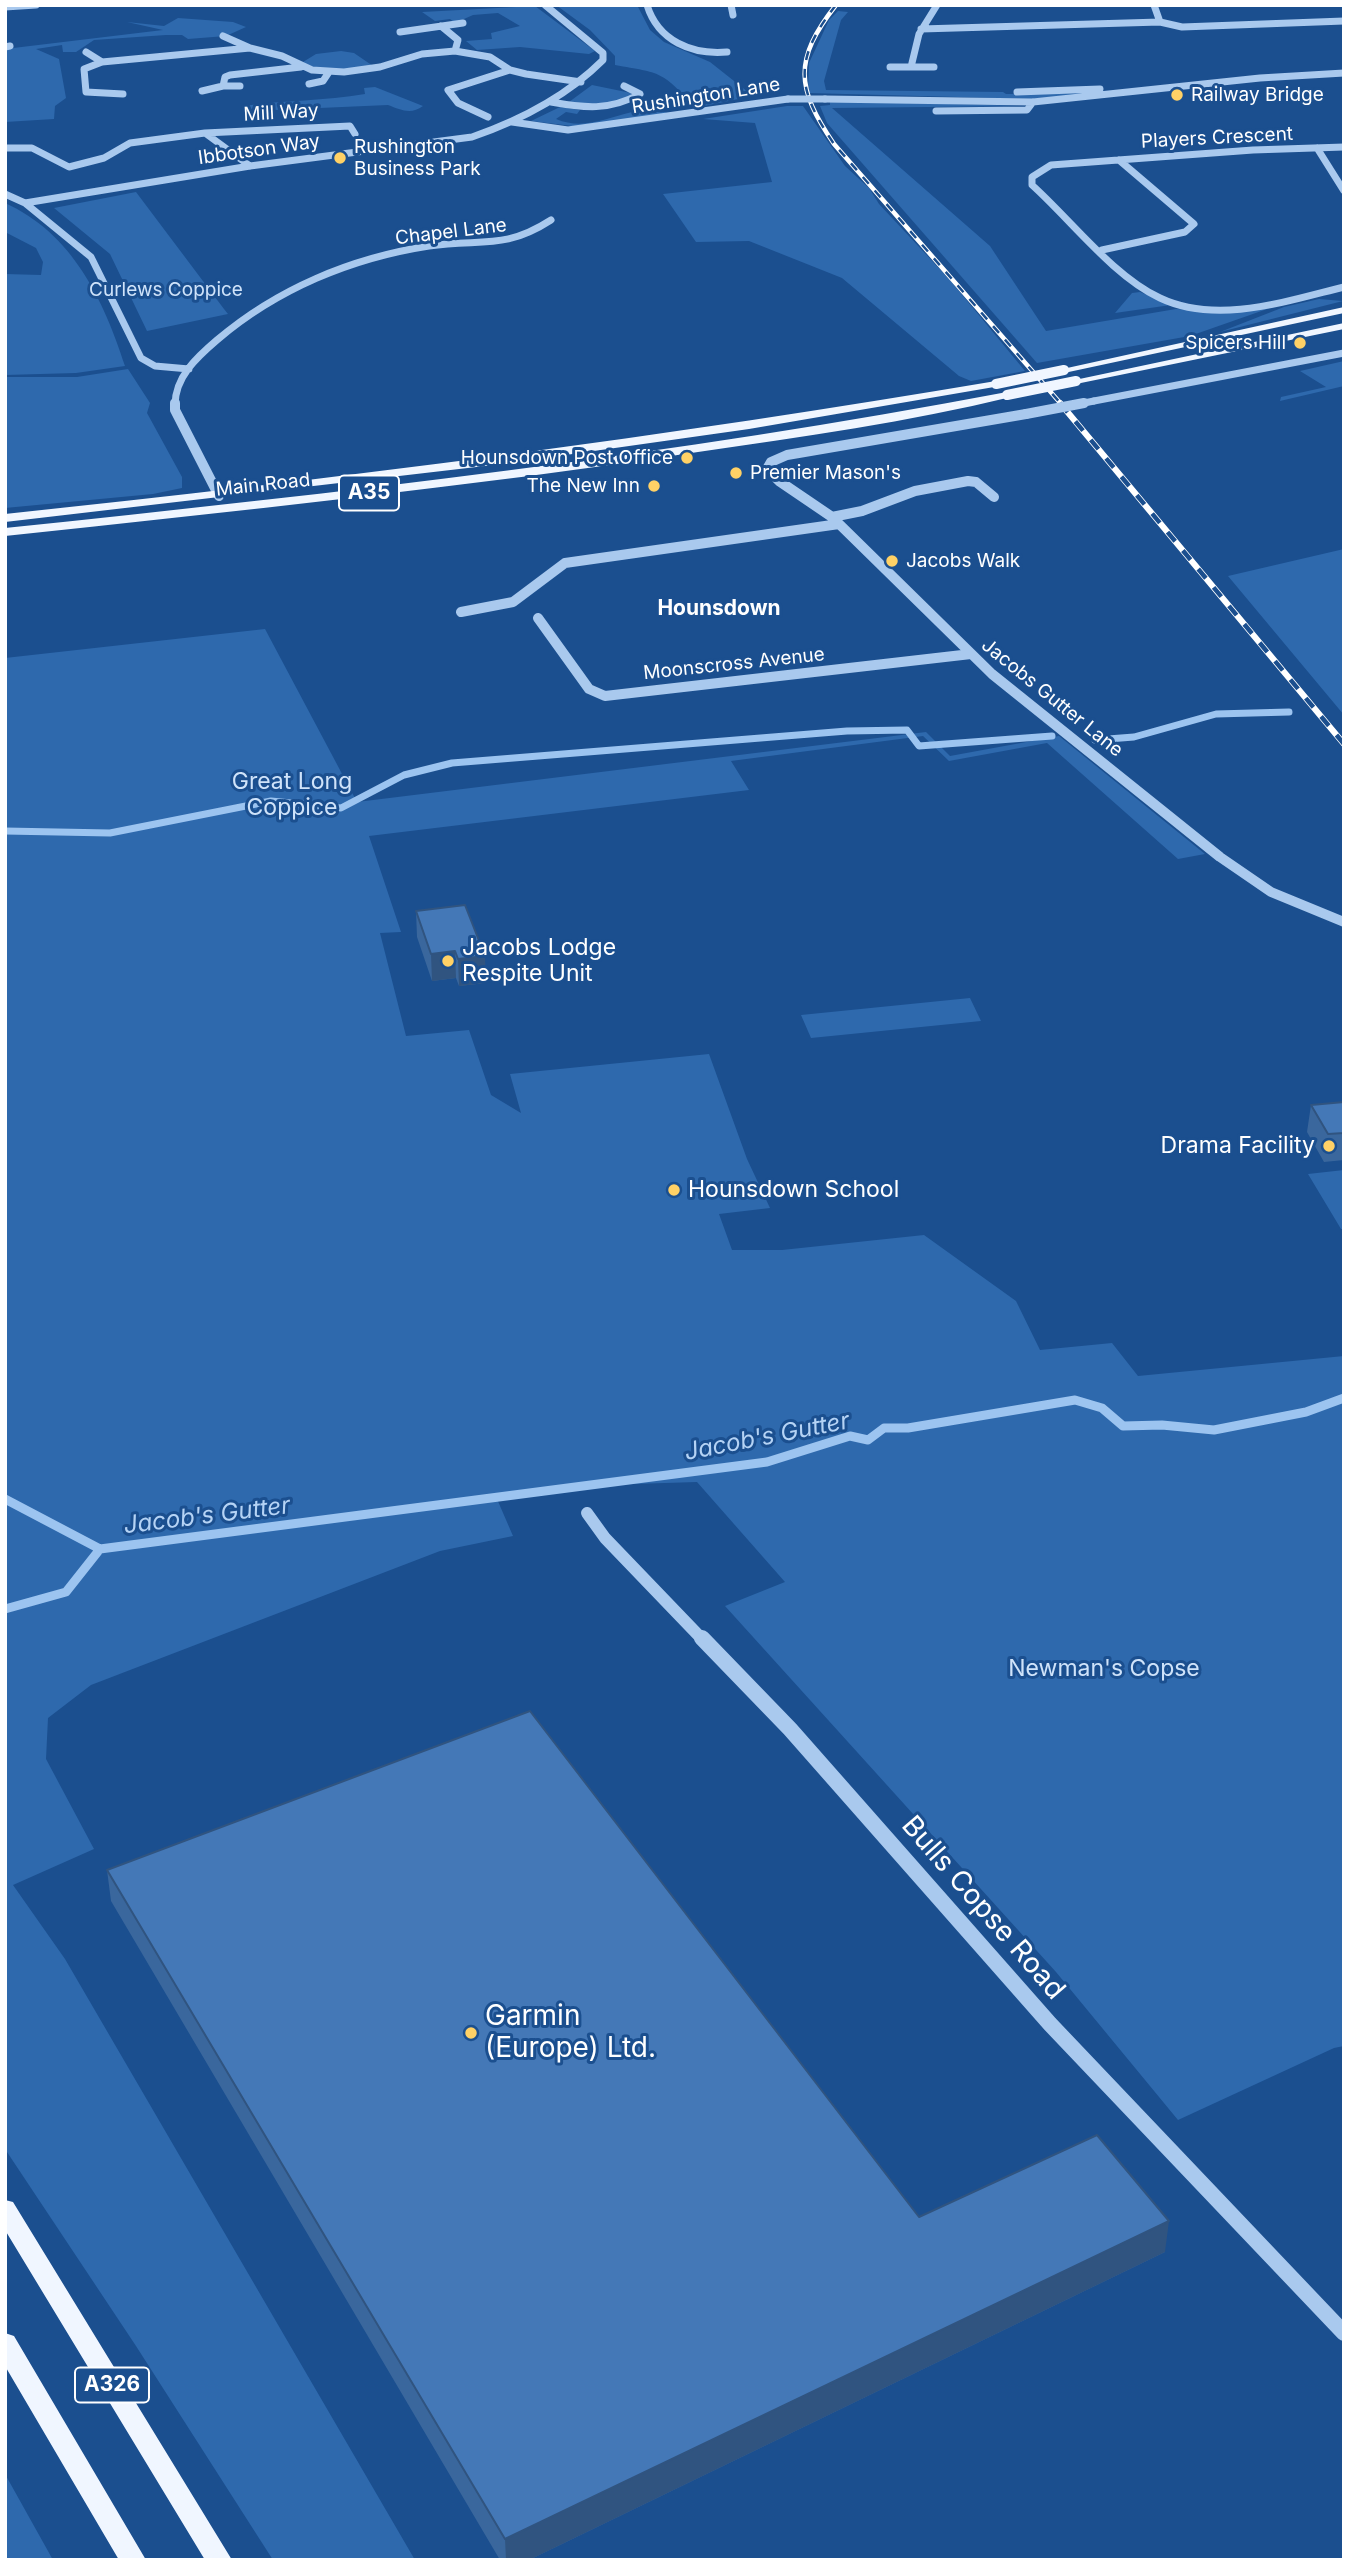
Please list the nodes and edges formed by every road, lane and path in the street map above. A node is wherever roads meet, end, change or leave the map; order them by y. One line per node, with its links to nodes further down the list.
1 (36, 5): 7 (street)
2 (545, 5): 28 (street, Ibbotson Way)
3 (647, 5): 19 (street)
4 (731, 5): 8 (street)
5 (937, 5): 13 (street)
6 (1154, 5): 11 (street)
7 (5, 7)
8 (733, 15)
9 (1344, 21): 11 (street)
10 (463, 23): 12 (street)
11 (1163, 25): 13 (street)
12 (442, 26): 14 (street); 17 (street)
13 (921, 29): 23 (street)
14 (400, 32)
15 (223, 36): 16 (street)
16 (250, 48): 20 (street); 21 (street)
17 (455, 51): 25 (street); 26 (street)
18 (86, 52): 20 (street)
19 (727, 52)
20 (102, 62): 35 (street)
21 (301, 66): 26 (street); 30 (street)
22 (890, 67): 23 (street)
23 (911, 67): 24 (street)
24 (934, 67)
25 (510, 70): 28 (street); 40 (street)
26 (329, 72): 29 (street)
27 (1344, 73): 36 (street, Rushington Lane)
28 (581, 82): 37 (street, Ibbotson Way)
29 (309, 84)
30 (223, 86): 31 (street); 33 (street)
31 (240, 86)
32 (624, 86): 37 (street)
33 (202, 91)
34 (1017, 92): 36 (street, Rushington Lane)
35 (123, 94)
36 (1117, 94): 38 (street, Rushington Lane)
37 (551, 102): 41 (street, Ibbotson Way)
38 (1032, 102): 39 (street, Rushington Lane); 41 (street, Rushington Lane, bridge)
39 (936, 111)
40 (488, 117)
41 (512, 122): 48 (street, Ibbotson Way)
42 (205, 133): 43 (street, Mill Way); 48 (street, Mill Way); 49 (street, Mill Way)
43 (355, 134)
44 (1344, 147): 46 (street, Players Crescent)
45 (5, 148): 49 (street)
46 (1317, 148): 47 (street, Players Crescent); 51 (street, Players Crescent)
47 (1119, 160): 55 (street, Players Crescent); 55 (street, Players Crescent)
48 (250, 166): 53 (street, Ibbotson Way)
49 (69, 167): 50 (street)
50 (81, 174)
51 (1344, 191)
52 (5, 194): 53 (street)
53 (24, 203): 60 (street)
54 (551, 220): 60 (street, Chapel Lane)
55 (1102, 250): 56 (street, Players Crescent)
56 (1344, 287)
57 (1344, 310): 63 (main road, Main Road / A35, bridge)
58 (1344, 326): 67 (main road, Main Road / A35, bridge)
59 (1344, 353): 61 (street)
60 (188, 369): 63 (street, Chapel Lane)
61 (1094, 401): 62 (street, bridge)
62 (1026, 414): 66 (street, Jacobs Gutter Lane)
63 (219, 496): 65 (main road, Main Road / A35)
64 (994, 497): 66 (street)
65 (5, 518)
66 (836, 520): 68 (street); 70 (street, Jacobs Gutter Lane)
67 (5, 532)
68 (461, 612)
69 (538, 618): 70 (street, Moonscross Avenue)
70 (971, 654): 71 (street, Jacobs Gutter Lane)
71 (1344, 922)
72 (587, 1513): 74 (street, Bulls Copse Road)
73 (5, 2209): 77 (main road, A326)
74 (1344, 2333)
75 (5, 2343): 76 (main road, A326)
76 (133, 2560)
77 (219, 2560)

